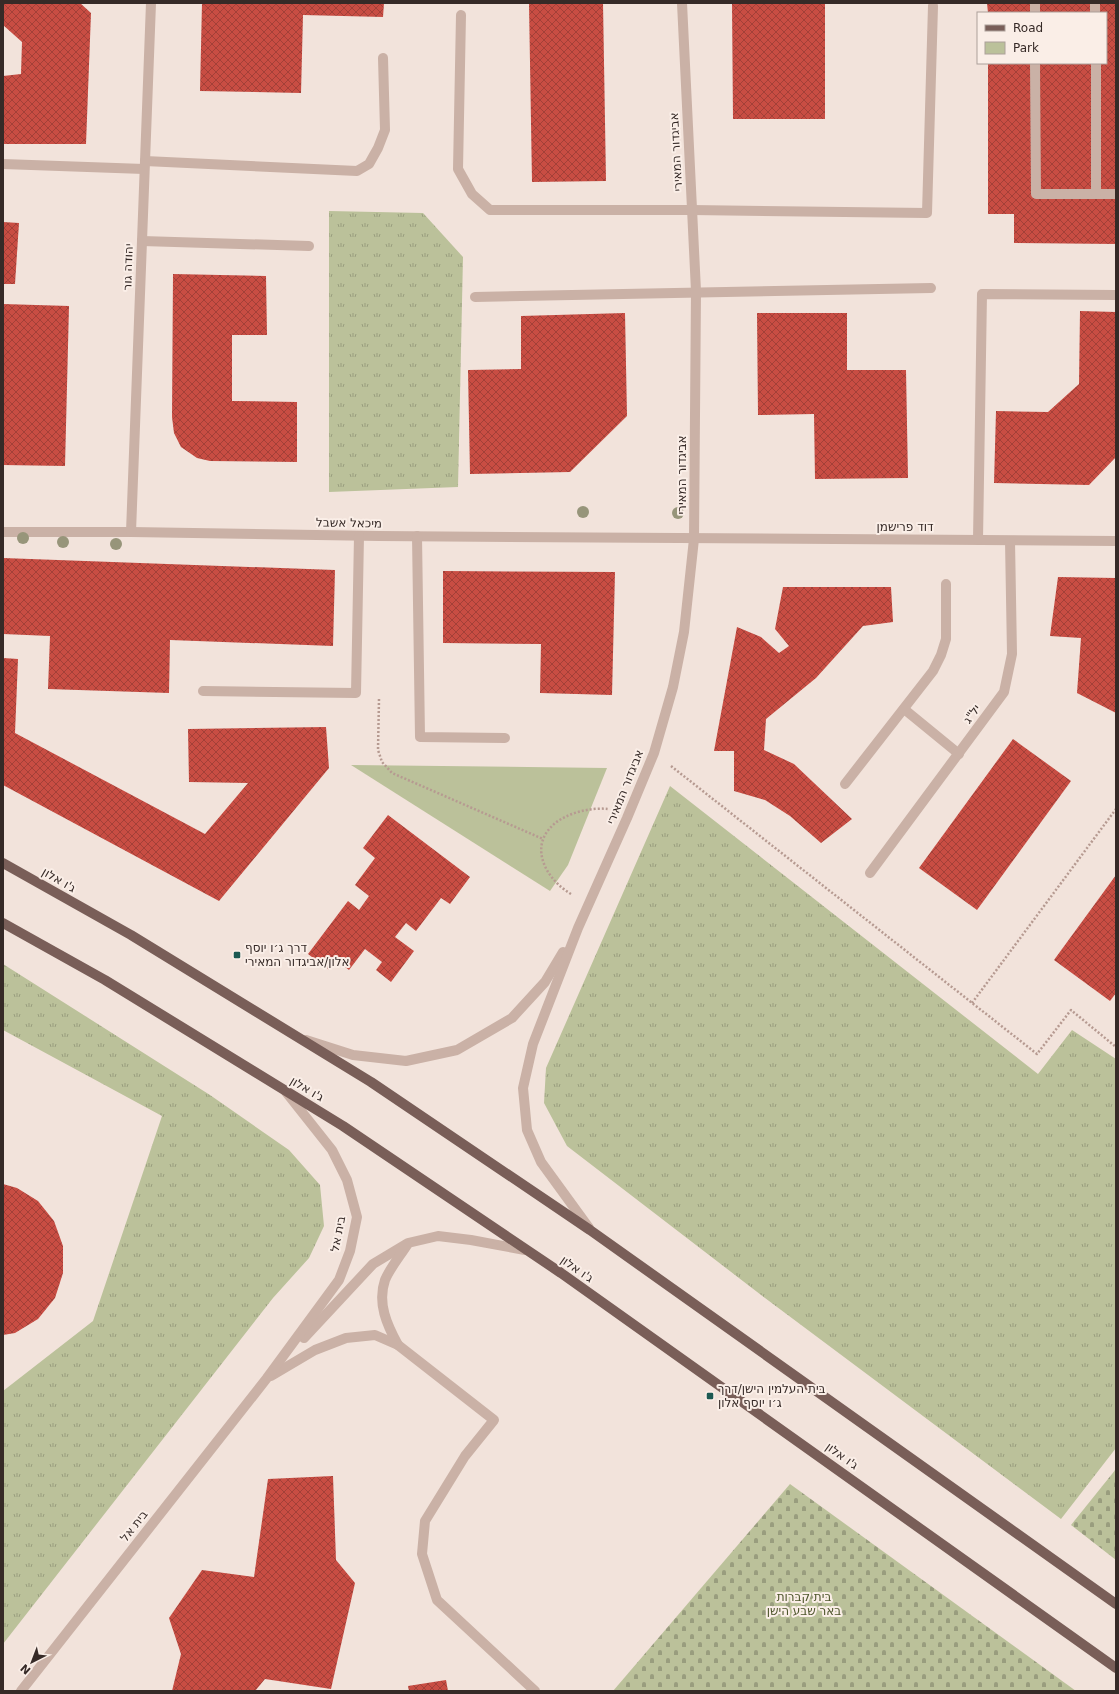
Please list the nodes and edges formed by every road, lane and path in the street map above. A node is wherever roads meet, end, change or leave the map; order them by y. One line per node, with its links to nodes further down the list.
1 (151, 3): 9 (street, יהודה גור)
2 (682, 3): 12 (street, אביגדור המאירי)
3 (933, 6): 12 (street)
4 (461, 15): 12 (street)
5 (383, 58): 9 (street)
6 (1035, 64): 10 (street)
7 (1096, 64): 10 (street)
8 (3, 164): 9 (street)
9 (145, 165): 13 (street, יהודה גור)
10 (1096, 194): 11 (street)
11 (1116, 194)
12 (692, 210): 16 (street, אביגדור המאירי)
13 (142, 241): 14 (street); 20 (street, יהודה גור)
14 (309, 246)
15 (931, 288): 16 (street)
16 (696, 291): 18 (street); 23 (street, אביגדור המאירי)
17 (1116, 295): 24 (street)
18 (475, 297)
19 (3, 532): 20 (street, מיכאל אשבל)
20 (131, 532): 21 (street, מיכאל אשבל)
21 (359, 536): 22 (street, מיכאל אשבל); 28 (street)
22 (417, 536): 23 (street, מיכאל אשבל); 30 (street)
23 (694, 539): 24 (street, דוד פרישמן); 31 (street, אביגדור המאירי)
24 (978, 540): 25 (street, דוד פרישמן)
25 (1010, 541): 26 (street, דוד פרישמן); 32 (street, יל"ג)
26 (1116, 541)
27 (946, 584): 29 (street)
28 (203, 691)
29 (904, 709): 32 (street); 33 (street)
30 (505, 738)
31 (654, 753): 35 (street, אביגדור המאירי); 41 (path)
32 (959, 754): 37 (street, יל"ג)
33 (845, 784)
34 (1116, 809): 41 (path)
35 (630, 810): 38 (street, אביגדור המאירי); 38 (path)
36 (3, 863): 42 (main road, ג'ו אלון)
37 (870, 873)
38 (588, 904): 40 (street, אביגדור המאירי)
39 (3, 923): 44 (main road, ג'ו אלון)
40 (578, 928): 42 (street, אביגדור המאירי); 45 (street, אביגדור המאירי)
41 (972, 1003): 43 (path)
42 (300, 1039): 45 (main road, ג'ו אלון)
43 (1116, 1047)
44 (285, 1091): 47 (main road, ג'ו אלון); 49 (street, בית אל)
45 (590, 1230): 50 (main road, ג'ו אלון)
46 (408, 1244): 47 (street, בית אל); 48 (street); 49 (street, בית אל)
47 (525, 1250): 51 (main road, ג'ו אלון)
48 (398, 1345): 49 (street); 52 (street)
49 (267, 1378): 53 (street, בית אל)
50 (1116, 1604)
51 (1116, 1668)
52 (524, 1686): 54 (street)
53 (21, 1691)
54 (535, 1691)

